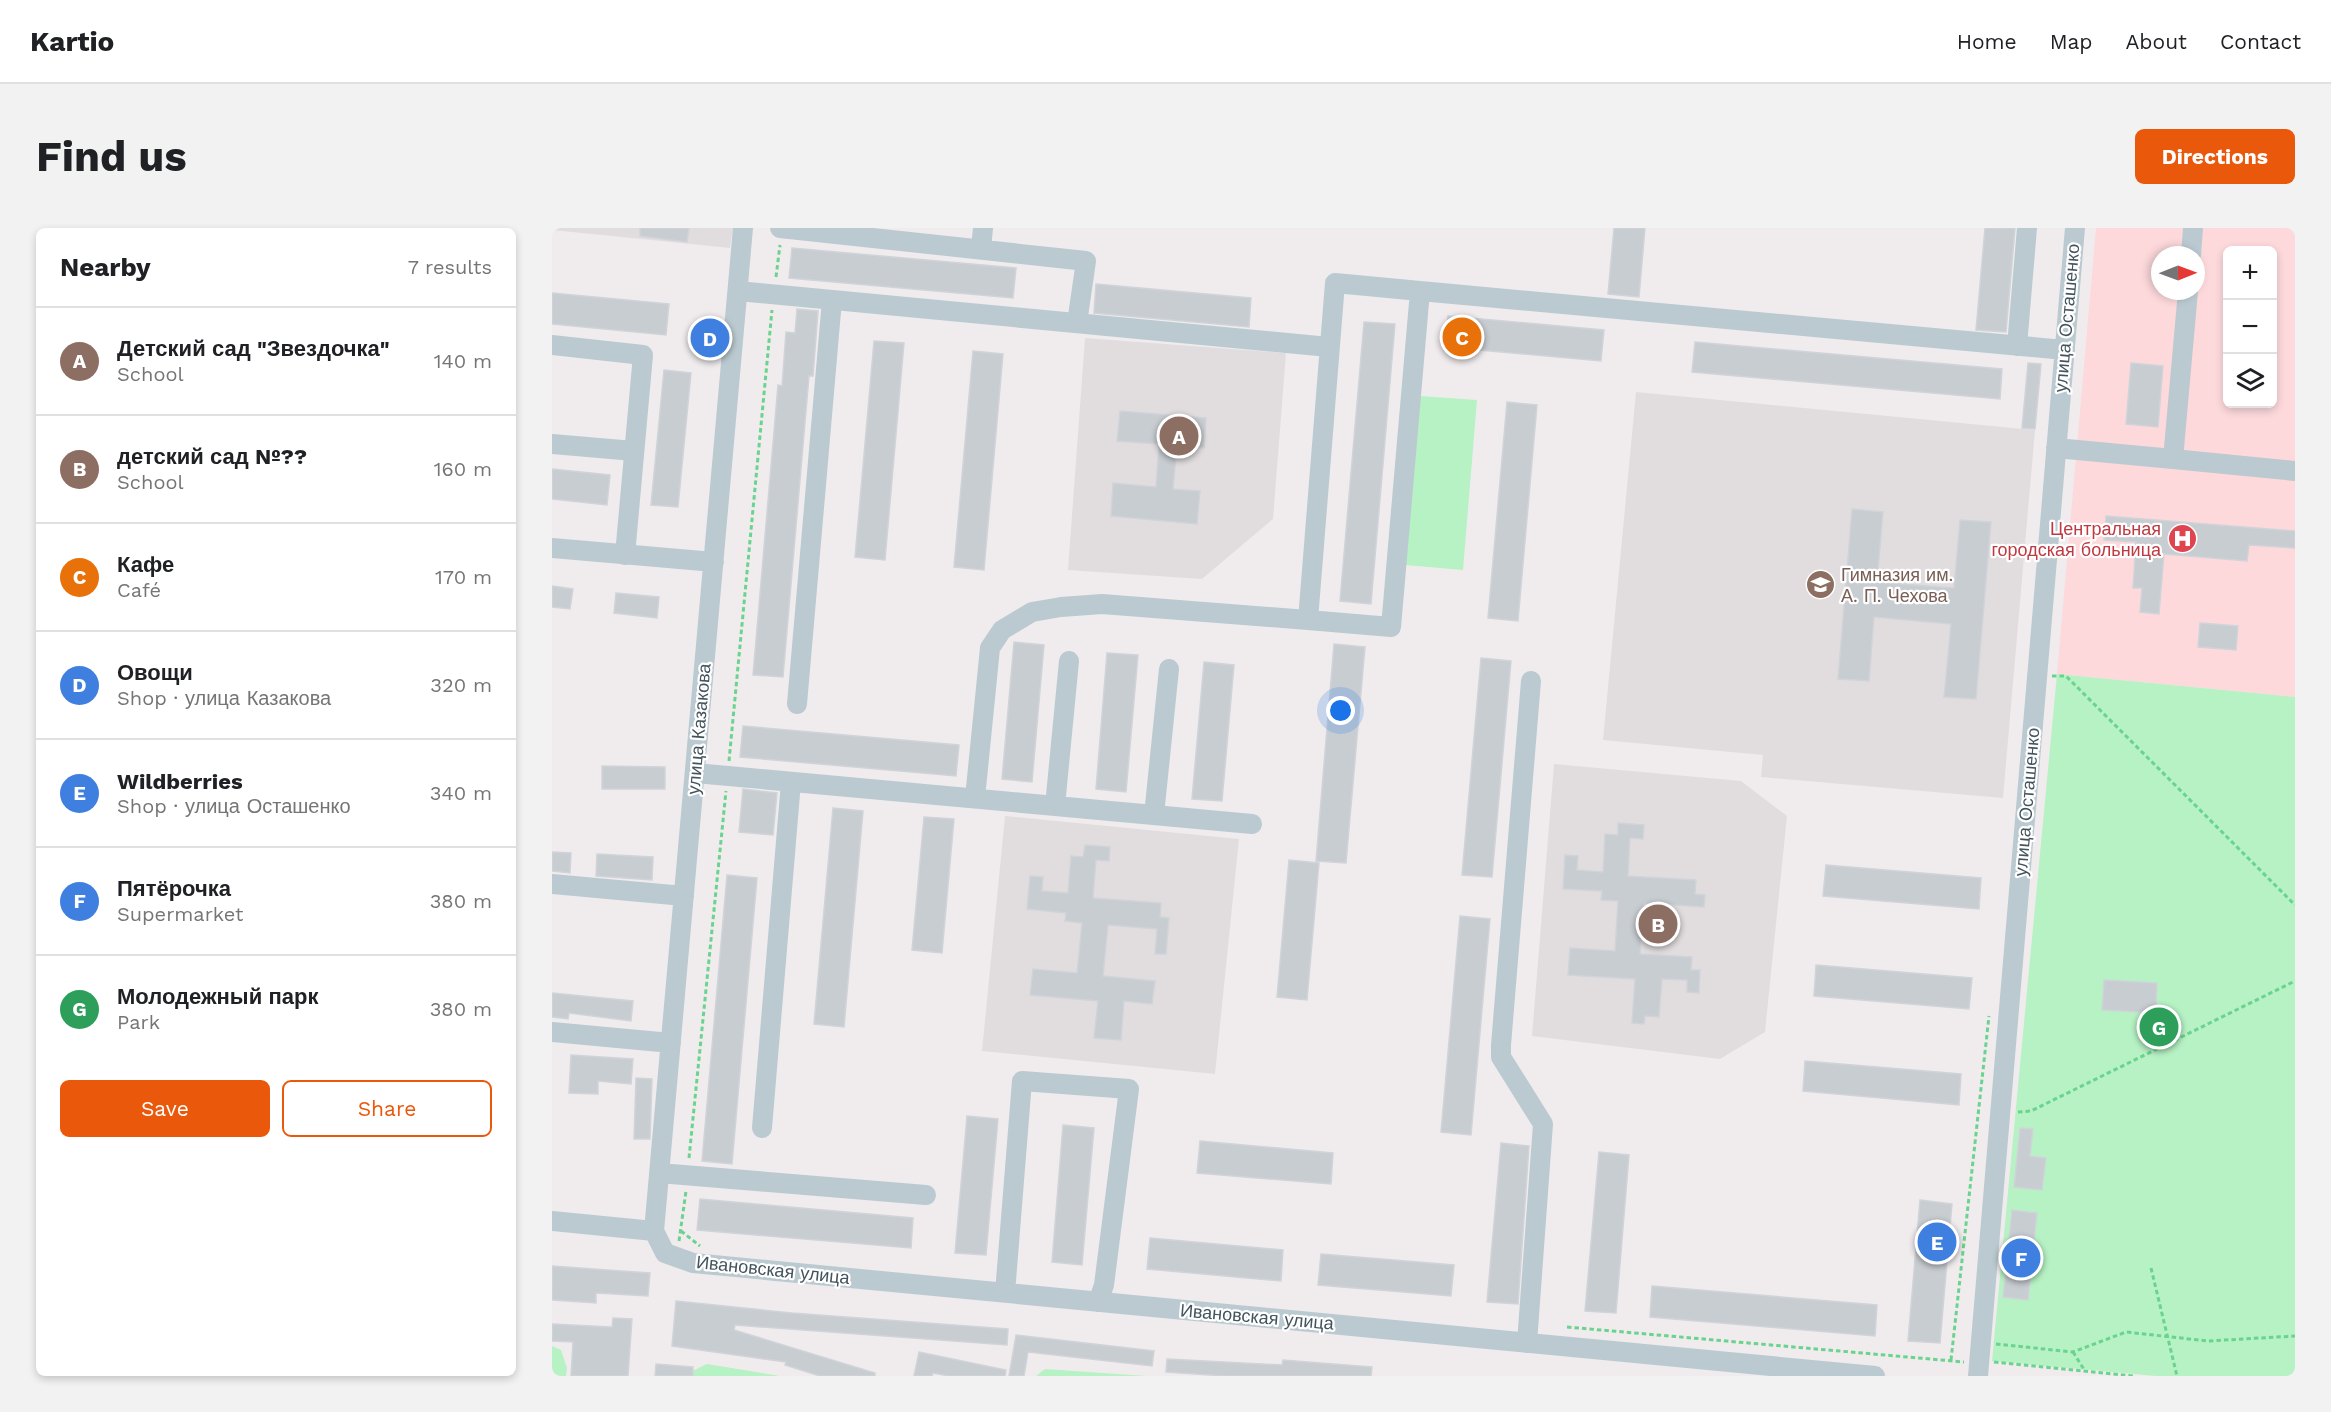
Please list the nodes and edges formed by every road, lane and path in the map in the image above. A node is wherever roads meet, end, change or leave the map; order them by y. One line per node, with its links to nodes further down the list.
1 (743, 228): 10 (street, улица Казакова)
2 (781, 228): 7 (street); 12 (path)
3 (982, 228): 9 (street)
4 (2027, 228): 17 (street)
5 (2075, 228): 19 (street, улица Осташенко)
6 (2193, 228): 8 (street)
7 (838, 231): 9 (street)
8 (2192, 246)
9 (981, 249): 15 (street)
10 (738, 291): 12 (street); 27 (street, улица Казакова)
11 (1420, 291): 17 (street); 18 (street); 28 (street)
12 (774, 295): 13 (street); 35 (path)
13 (832, 300): 15 (street); 33 (street)
14 (2187, 300): 23 (street)
15 (1077, 323): 18 (street)
16 (552, 345): 22 (street)
17 (2017, 346): 19 (street)
18 (1329, 347): 28 (street)
19 (2065, 350): 21 (street, улица Осташенко)
20 (552, 444): 22 (street)
21 (2056, 448): 23 (street); 47 (street, улица Осташенко)
22 (634, 451): 26 (street)
23 (2173, 459): 24 (street)
24 (2295, 471)
25 (552, 548): 26 (street)
26 (625, 555): 27 (street)
27 (714, 562): 34 (street, улица Казакова)
28 (1308, 620): 37 (street)
29 (1069, 661): 38 (street)
30 (1169, 669): 39 (street)
31 (2066, 676): 43 (path)
32 (1531, 681): 60 (street)
33 (797, 704)
34 (695, 773): 35 (street); 42 (street, улица Казакова)
35 (728, 776): 36 (street); 50 (path)
36 (791, 782): 37 (street); 48 (street)
37 (975, 798): 38 (street)
38 (1055, 806): 39 (street)
39 (1154, 815): 40 (street)
40 (1252, 824)
41 (552, 884): 42 (street)
42 (684, 896): 46 (street, улица Казакова)
43 (2295, 905)
44 (2295, 981): 47 (path)
45 (552, 1032): 46 (street)
46 (671, 1043): 49 (street, улица Казакова)
47 (2001, 1112): 63 (street, улица Осташенко)
48 (762, 1128)
49 (659, 1173): 50 (street); 53 (street, улица Казакова)
50 (688, 1176): 51 (street); 54 (path)
51 (926, 1195)
52 (552, 1221): 53 (street)
53 (654, 1231): 54 (street, Ивановская улица)
54 (677, 1257): 56 (street, Ивановская улица)
55 (2151, 1268): 58 (path)
56 (1005, 1293): 57 (street, Ивановская улица); 57 (street)
57 (1098, 1302): 60 (street, Ивановская улица)
58 (2168, 1336): 59 (path); 62 (path); 67 (path)
59 (2295, 1336)
60 (1527, 1343): 65 (street, Ивановская улица)
61 (1991, 1344): 62 (path)
62 (2073, 1352): 64 (path)
63 (1984, 1369): 64 (path)
64 (2085, 1371): 66 (path)
65 (1875, 1376)
66 (2134, 1376)
67 (2177, 1376)

